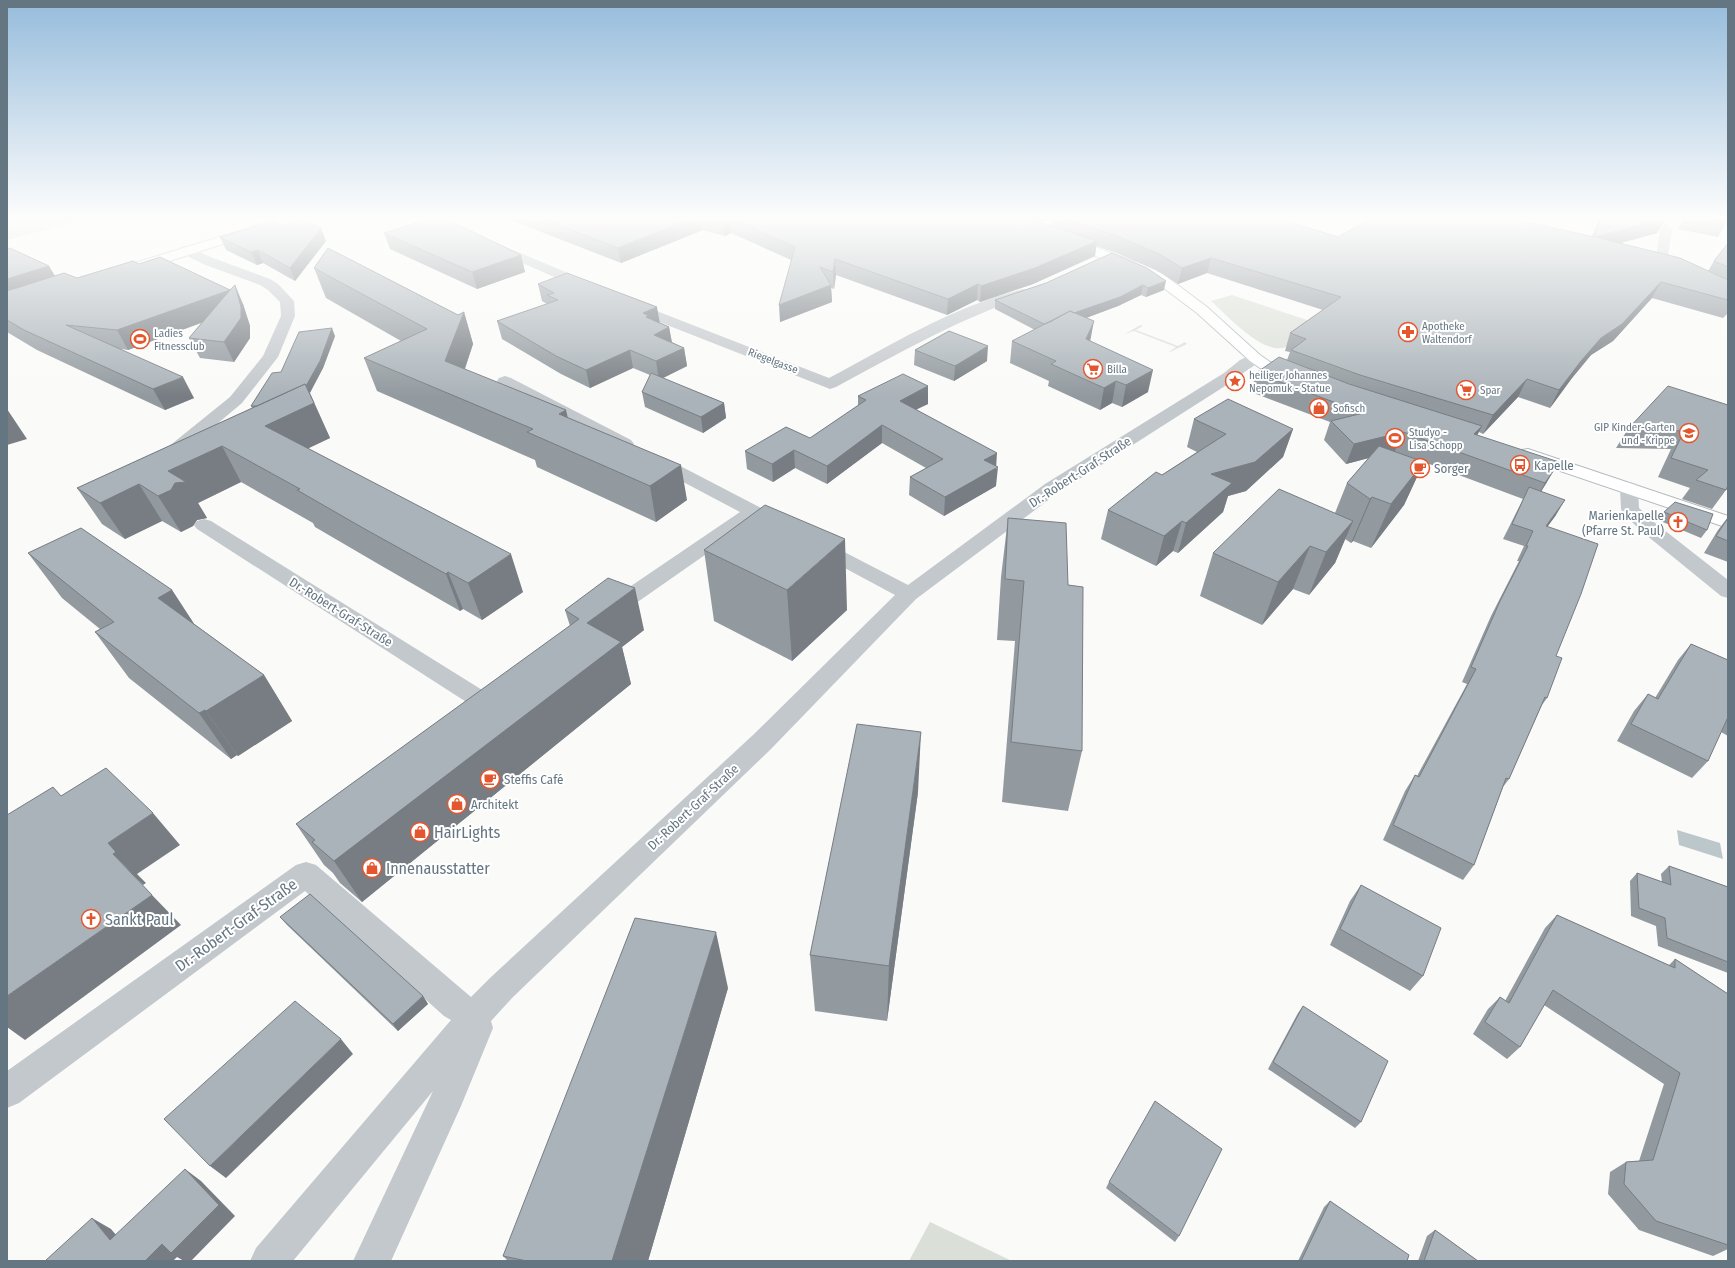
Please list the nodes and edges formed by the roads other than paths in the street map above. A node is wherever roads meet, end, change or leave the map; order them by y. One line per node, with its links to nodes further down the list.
1 (252, 278): 13 (street)
2 (568, 278): 6 (street)
3 (1157, 278): 9 (main road)
4 (1694, 278): 7 (street)
5 (1034, 290): 8 (street, Riegelgasse)
6 (604, 294)
7 (1728, 295)
8 (619, 300)
9 (1255, 358): 11 (main road); 19 (street, Dr.-Robert-Graf-Straße)
10 (505, 381): 15 (street)
11 (1311, 384)
12 (1514, 450): 14 (main road)
13 (164, 460)
14 (1629, 488): 16 (main road); 18 (street)
15 (755, 512): 19 (street); 20 (street)
16 (1728, 522)
17 (204, 525): 22 (street, Dr.-Robert-Graf-Straße)
18 (1728, 591)
19 (909, 594): 24 (street, Dr.-Robert-Graf-Straße)
20 (594, 621)
21 (498, 686): 22 (street)
22 (479, 699): 23 (street)
23 (460, 713)
24 (474, 1017): 25 (street, Dr.-Robert-Graf-Straße); 26 (street, Dr.-Robert-Graf-Straße); 27 (street)
25 (7, 1091)
26 (269, 1261)
27 (372, 1261)

